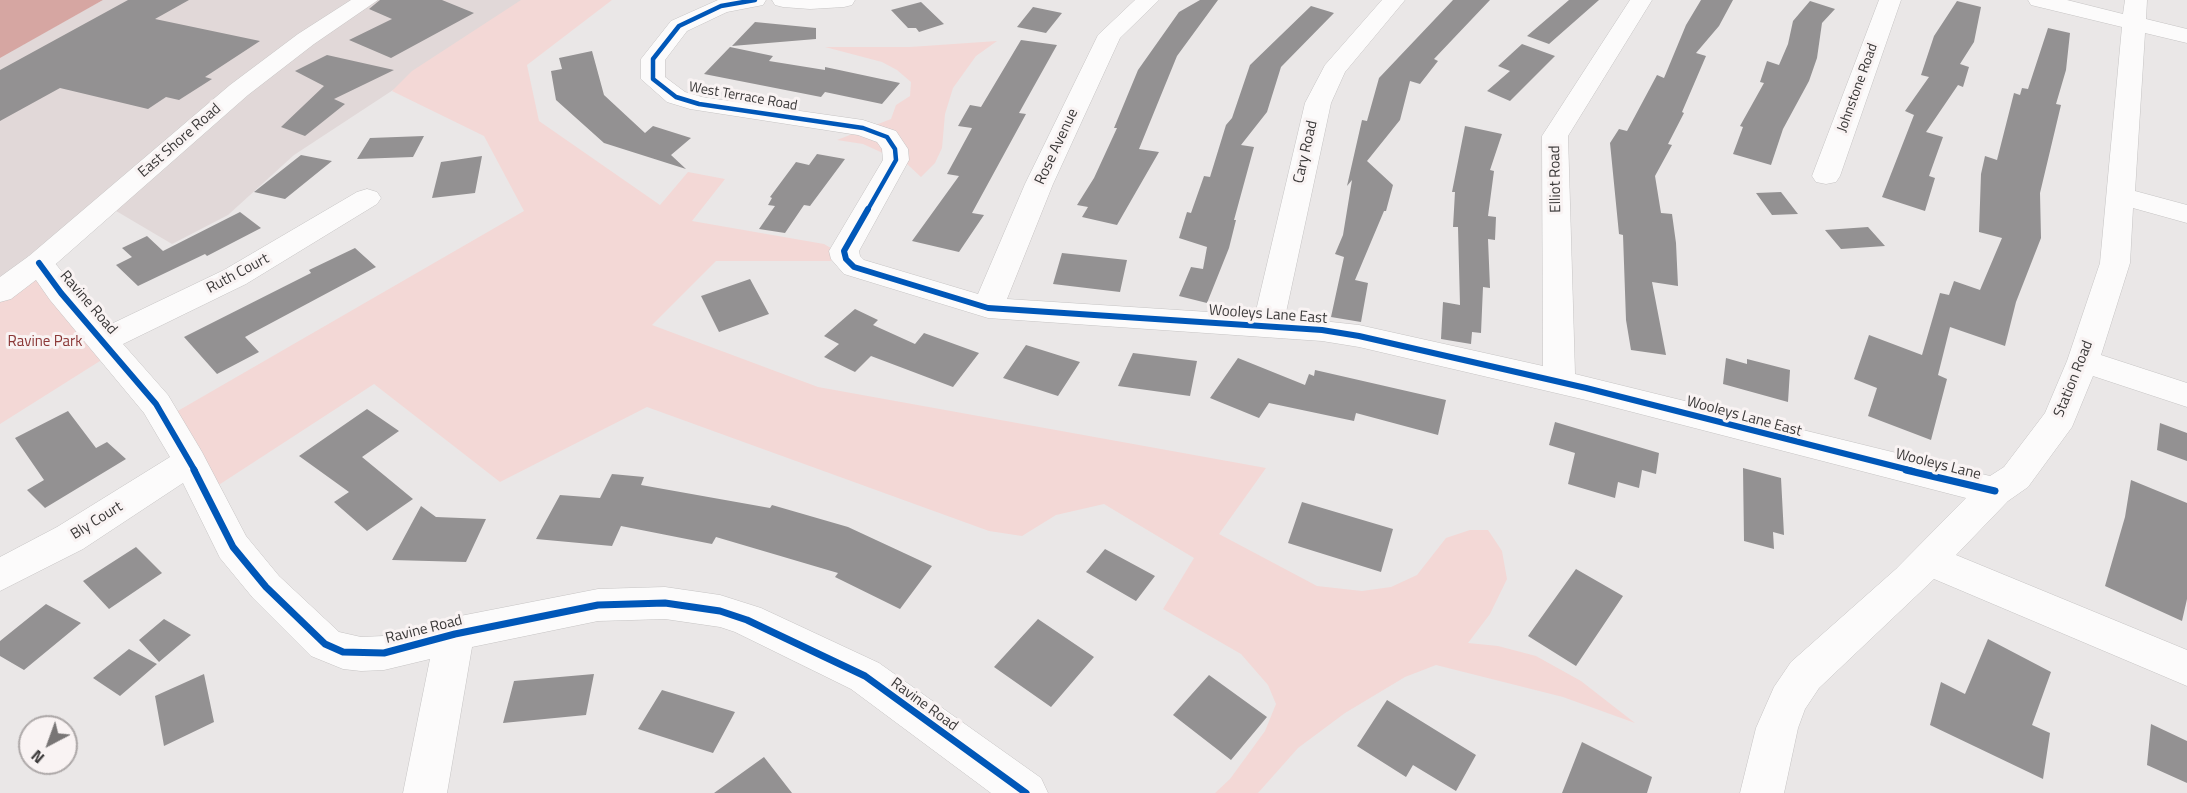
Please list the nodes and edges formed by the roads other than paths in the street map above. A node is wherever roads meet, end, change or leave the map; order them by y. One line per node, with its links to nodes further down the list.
1 (367, 0): 17 (street, East Shore Road)
2 (755, 0): 12 (street, West Terrace Road)
3 (783, 0): 4 (street)
4 (844, 0)
5 (1148, 0): 19 (street, Rose Avenue)
6 (1394, 0): 20 (street, Cary Road)
7 (1641, 0): 23 (street, Elliot Road)
8 (1890, 0): 13 (street, Johnstone Road)
9 (2039, 0): 10 (street)
10 (2135, 11): 11 (street); 14 (street, Station Road)
11 (2187, 36)
12 (835, 124): 19 (street, Wooleys Lane East)
13 (1826, 176)
14 (2122, 196): 16 (street); 22 (street, Station Road)
15 (367, 198): 21 (street, Ruth Court)
16 (2187, 214)
17 (39, 263): 18 (street, East Shore Road); 21 (street, Ravine Road)
18 (0, 292)
19 (988, 308): 20 (street, Wooleys Lane East)
20 (1267, 328): 23 (street, Wooleys Lane East)
21 (104, 340): 25 (street, Ravine Road)
22 (2083, 361): 24 (street); 27 (street, Station Road)
23 (1559, 383): 26 (street, Wooleys Lane East)
24 (2187, 395)
25 (190, 462): 29 (street, Bly Court); 30 (street, Ravine Road)
26 (1875, 462): 27 (street, Wooleys Lane)
27 (1995, 491): 28 (street, Station Road)
28 (1929, 560): 31 (street); 34 (street, Station Road)
29 (0, 575)
30 (455, 634): 32 (street); 33 (street, Ravine Road)
31 (2187, 668)
32 (425, 793)
33 (1026, 793)
34 (1762, 793)

